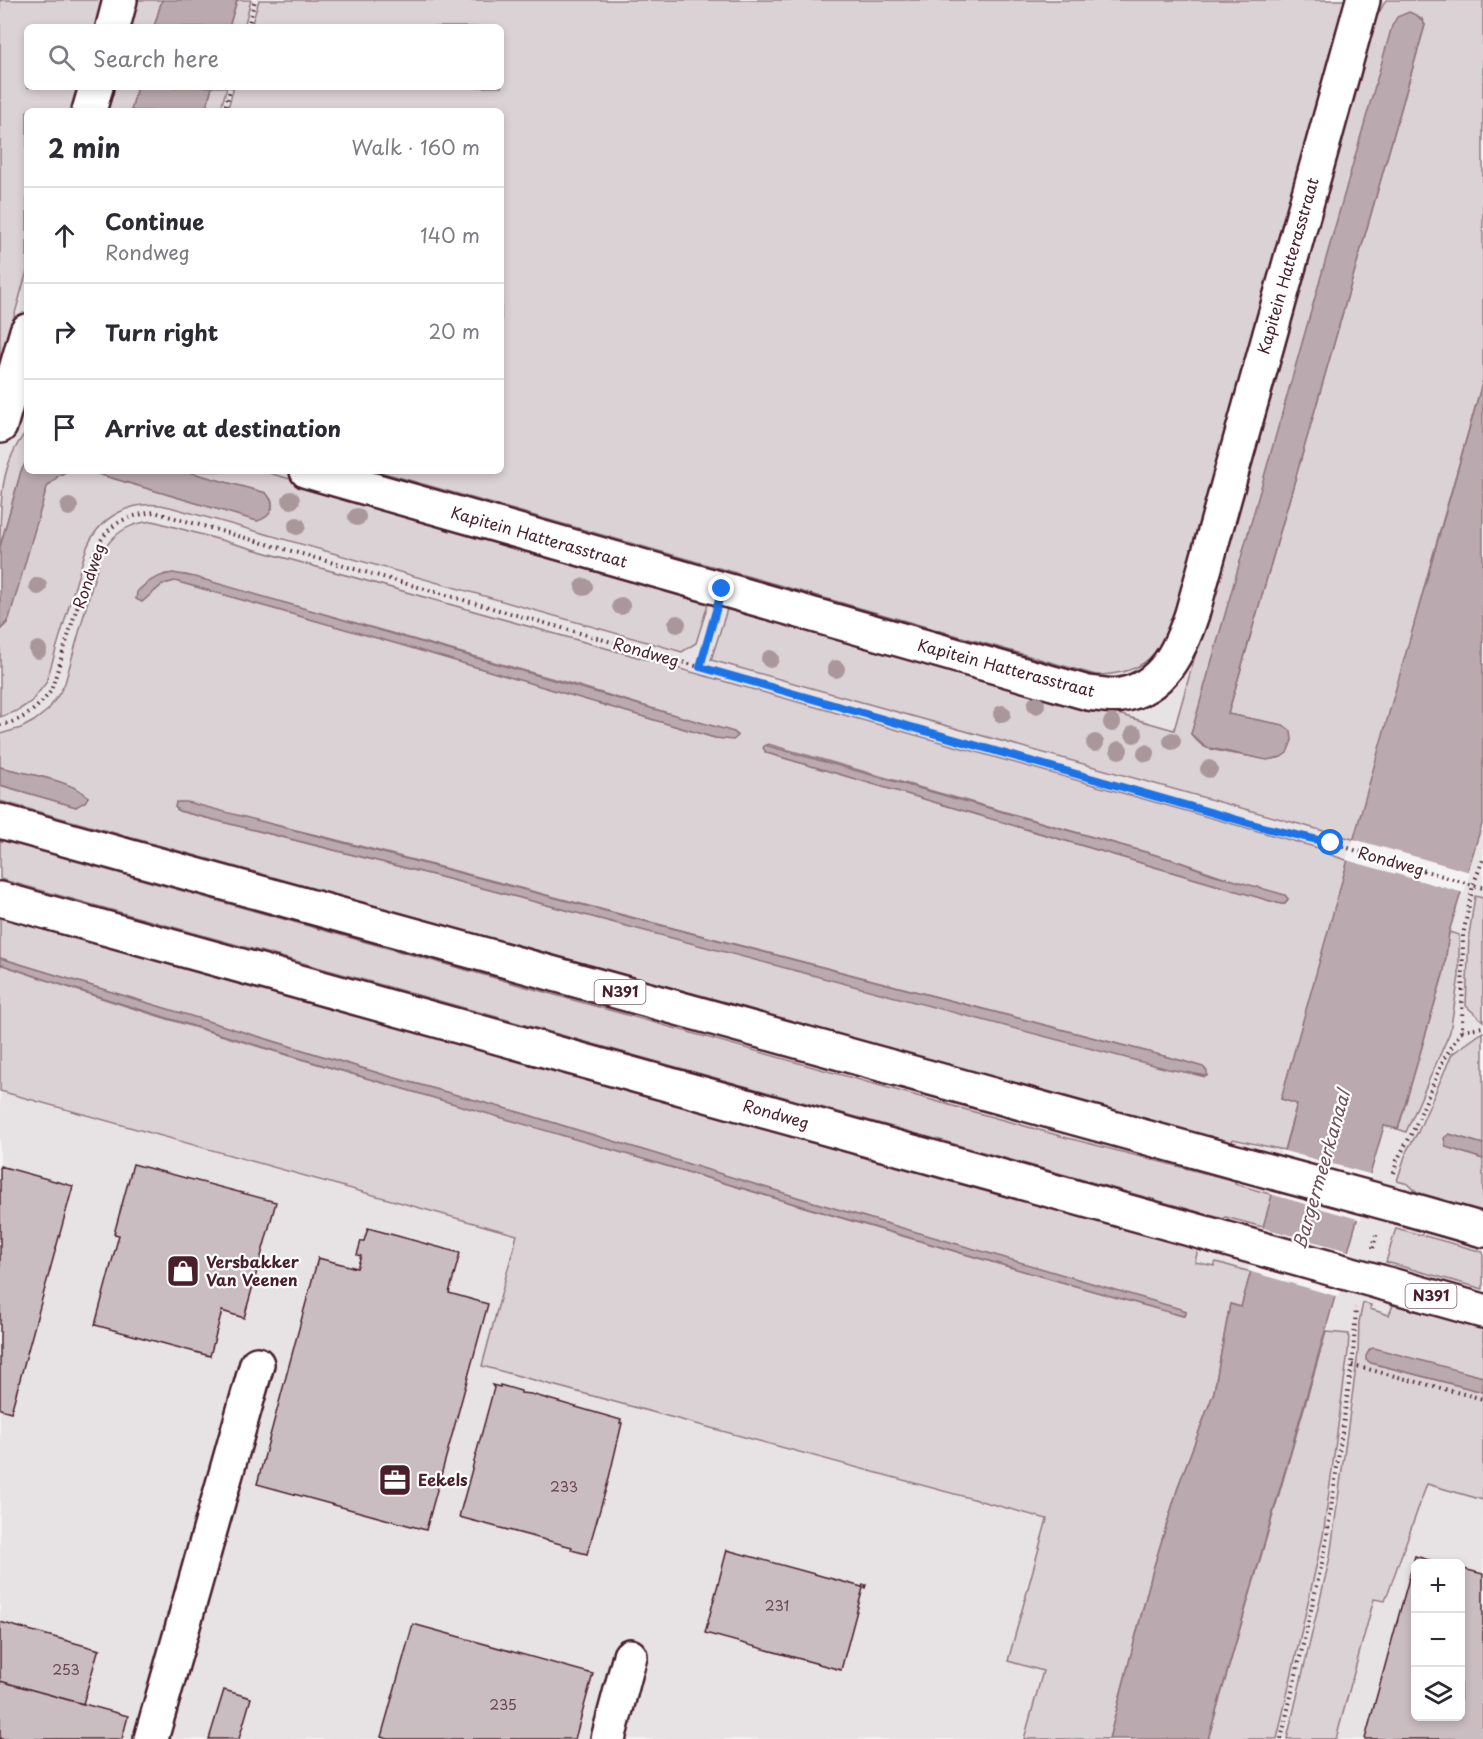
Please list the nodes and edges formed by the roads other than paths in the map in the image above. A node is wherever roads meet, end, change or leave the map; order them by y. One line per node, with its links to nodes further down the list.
1 (120, 0): 3 (main road)
2 (1363, 0): 9 (main road, Kapitein Hatterasstraat)
3 (114, 24)
4 (95, 90): 5 (main road)
5 (90, 108)
6 (24, 353): 7 (main road)
7 (19, 389): 8 (main road)
8 (0, 426)
9 (318, 474)
10 (0, 821): 12 (main road, N391, bridge)
11 (0, 898): 13 (main road, Rondweg / N391, bridge)
12 (1483, 1230)
13 (1483, 1311)
14 (256, 1364): 16 (main road)
15 (630, 1656): 17 (main road)
16 (151, 1739)
17 (608, 1739)

